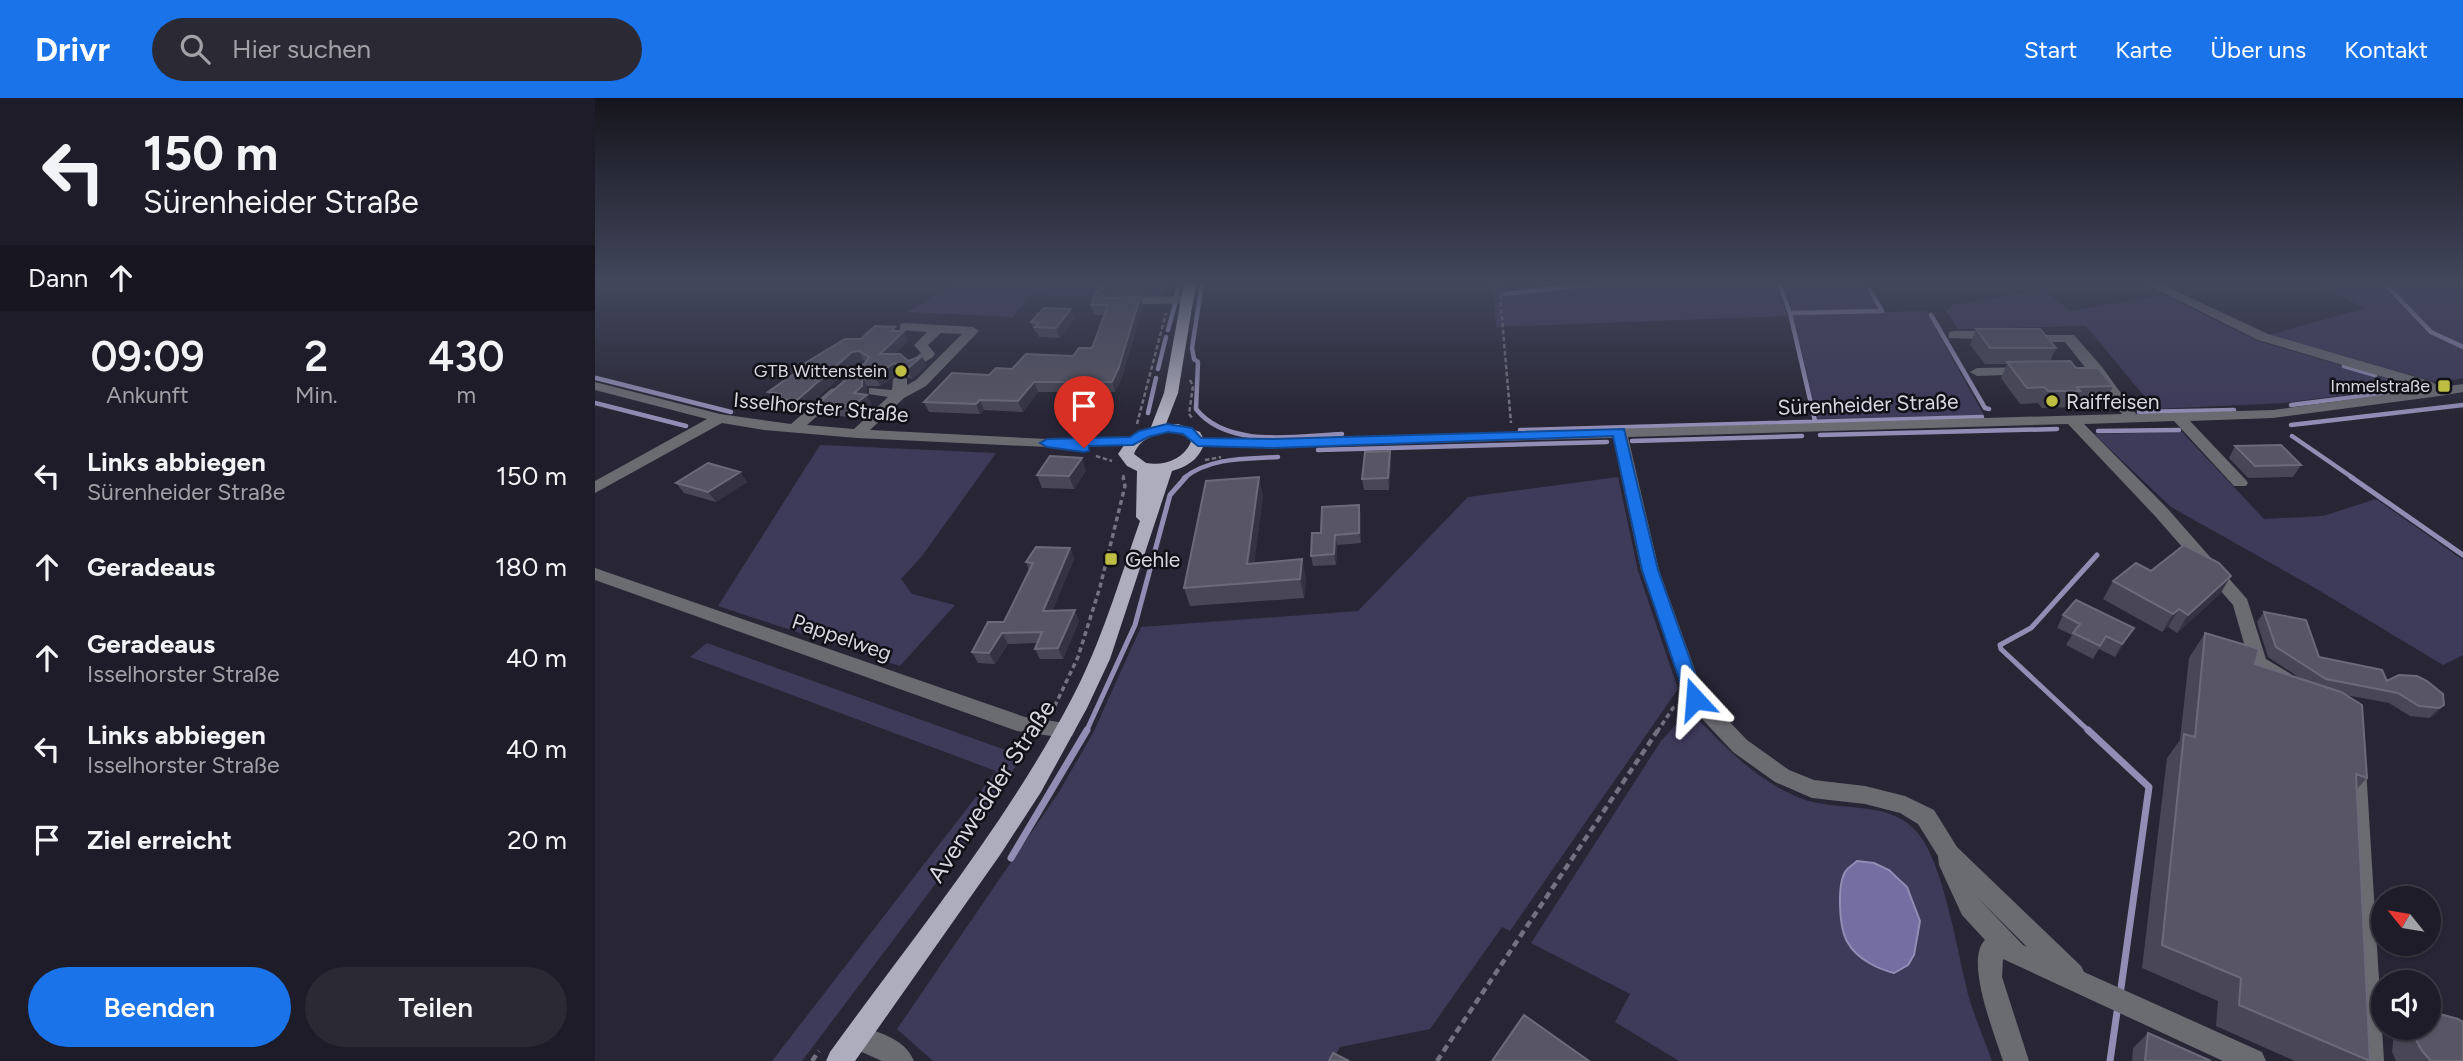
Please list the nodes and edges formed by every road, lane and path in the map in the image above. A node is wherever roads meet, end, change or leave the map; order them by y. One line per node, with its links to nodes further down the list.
1 (921, 328): 6 (street)
2 (1162, 328): 25 (path)
3 (1182, 328): 20 (main road)
4 (1503, 328): 33 (path)
5 (2244, 328): 19 (street)
6 (938, 329): 8 (street); 9 (street)
7 (1954, 335): 26 (street)
8 (928, 354): 9 (street); 10 (street)
9 (948, 356): 21 (street)
10 (914, 365)
11 (1191, 368): 22 (path)
12 (2044, 371): 13 (street)
13 (1977, 372)
14 (900, 379): 21 (street)
15 (849, 385): 29 (street)
16 (595, 386): 24 (street, Isselhorster Straße)
17 (2461, 390): 19 (street, Sürenheider Straße)
18 (874, 391): 21 (street)
19 (2441, 392): 23 (street, Sürenheider Straße)
20 (1171, 393): 28 (main road); 30 (main road)
21 (899, 395): 32 (street)
22 (1189, 414)
23 (2178, 417): 26 (street, Sürenheider Straße); 38 (street)
24 (720, 418): 29 (street, Isselhorster Straße); 40 (street)
25 (1139, 418)
26 (2132, 418): 27 (street, Sürenheider Straße)
27 (2072, 420): 31 (street, Sürenheider Straße); 43 (street)
28 (1178, 428): 30 (main road); 34 (main road)
29 (794, 429): 32 (street, Isselhorster Straße)
30 (1157, 430): 35 (main road)
31 (1619, 432): 33 (street, Sürenheider Straße); 44 (street)
32 (857, 434): 35 (street, Isselhorster Straße)
33 (1512, 436): 34 (street, Sürenheider Straße)
34 (1196, 447): 36 (main road)
35 (1130, 448): 37 (main road)
36 (1166, 467): 37 (main road); 41 (main road, Avenwedder Straße)
37 (1145, 468): 41 (main road, Avenwedder Straße)
38 (2239, 483)
39 (1125, 486): 45 (path)
40 (595, 488)
41 (1144, 527): 45 (main road, Avenwedder Straße)
42 (601, 576): 45 (street, Pappelweg)
43 (2301, 691)
44 (1695, 699): 47 (street); 54 (path)
45 (1055, 729): 50 (main road, Avenwedder Straße)
46 (2355, 752): 57 (street)
47 (1949, 854): 48 (street); 49 (street)
48 (2004, 943): 49 (street); 55 (street)
49 (2082, 984): 56 (street)
50 (857, 1037): 51 (main road, Avenwedder Straße); 53 (street)
51 (830, 1056): 52 (path)
52 (812, 1061)
53 (901, 1061)
54 (1437, 1061)
55 (2016, 1061)
56 (2253, 1061)
57 (2371, 1061)

